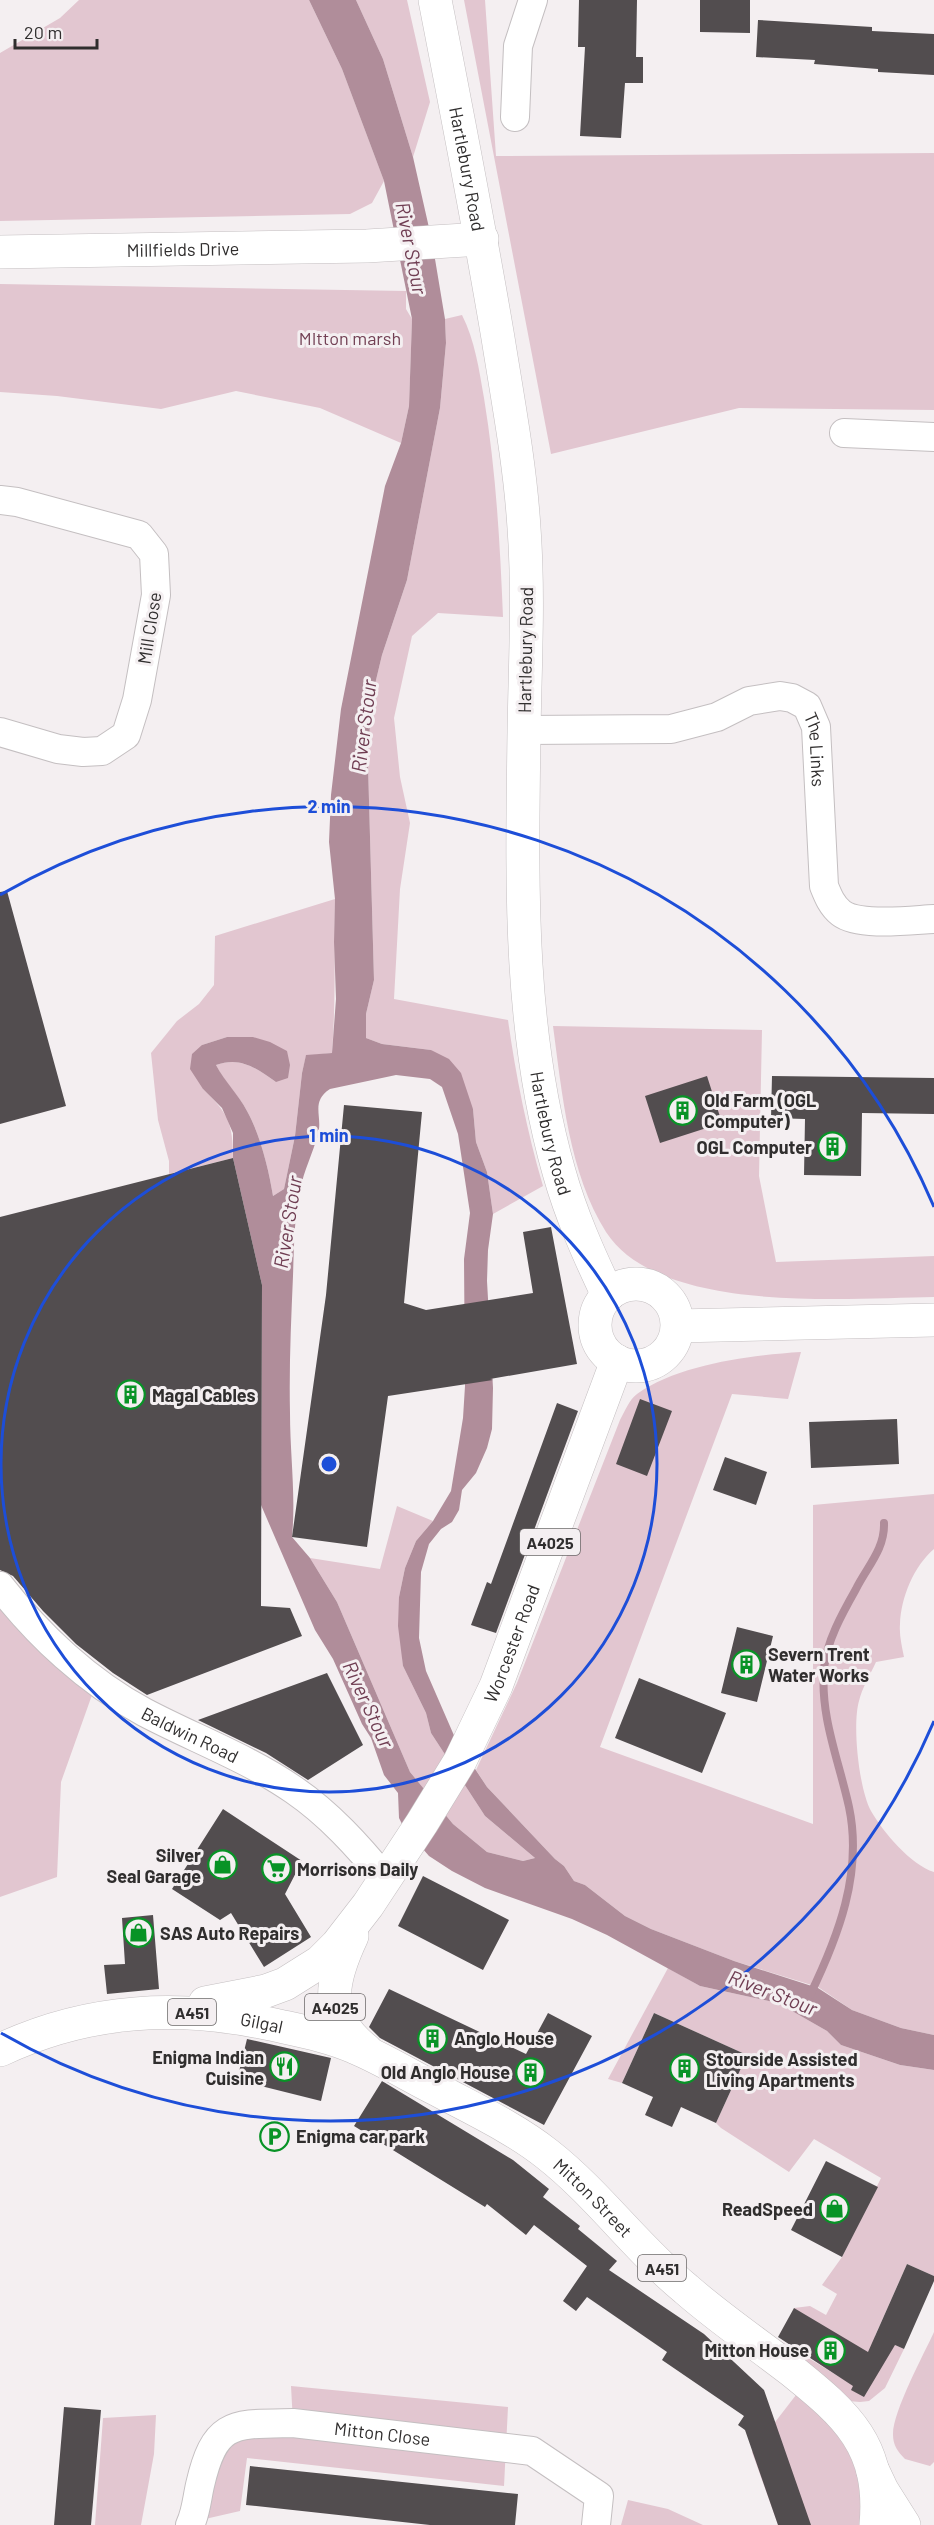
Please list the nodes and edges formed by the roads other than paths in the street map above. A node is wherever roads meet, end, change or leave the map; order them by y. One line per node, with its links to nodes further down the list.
1 (435, 0): 4 (main road, Hartlebury Road)
2 (533, 0): 3 (street)
3 (515, 117)
4 (466, 240): 5 (main road, Millfields Drive); 9 (main road, Hartlebury Road)
5 (0, 252)
6 (844, 433): 7 (street)
7 (934, 437)
8 (0, 500): 10 (street, Mill Close)
9 (524, 730): 11 (street, The Links); 12 (main road, Hartlebury Road)
10 (0, 732)
11 (934, 919)
12 (608, 1295): 14 (main road); 15 (main road)
13 (934, 1320): 14 (main road)
14 (678, 1326): 15 (main road)
15 (616, 1361): 17 (main road, Worcester Road / A4025)
16 (0, 1586): 17 (street, Baldwin Road)
17 (385, 1880): 18 (main road); 20 (main road, A4025)
18 (143, 2012): 19 (main road, Gilgal / A451); 20 (main road, Gilgal / A451)
19 (0, 2050)
20 (382, 2061): 21 (main road, Mitton Street / A451)
21 (873, 2471): 24 (main road, Mitton Street / A451); 25 (main road, Mitton Street)
22 (190, 2525): 23 (street, Mitton Close)
23 (596, 2525)
24 (876, 2525)
25 (904, 2525)

